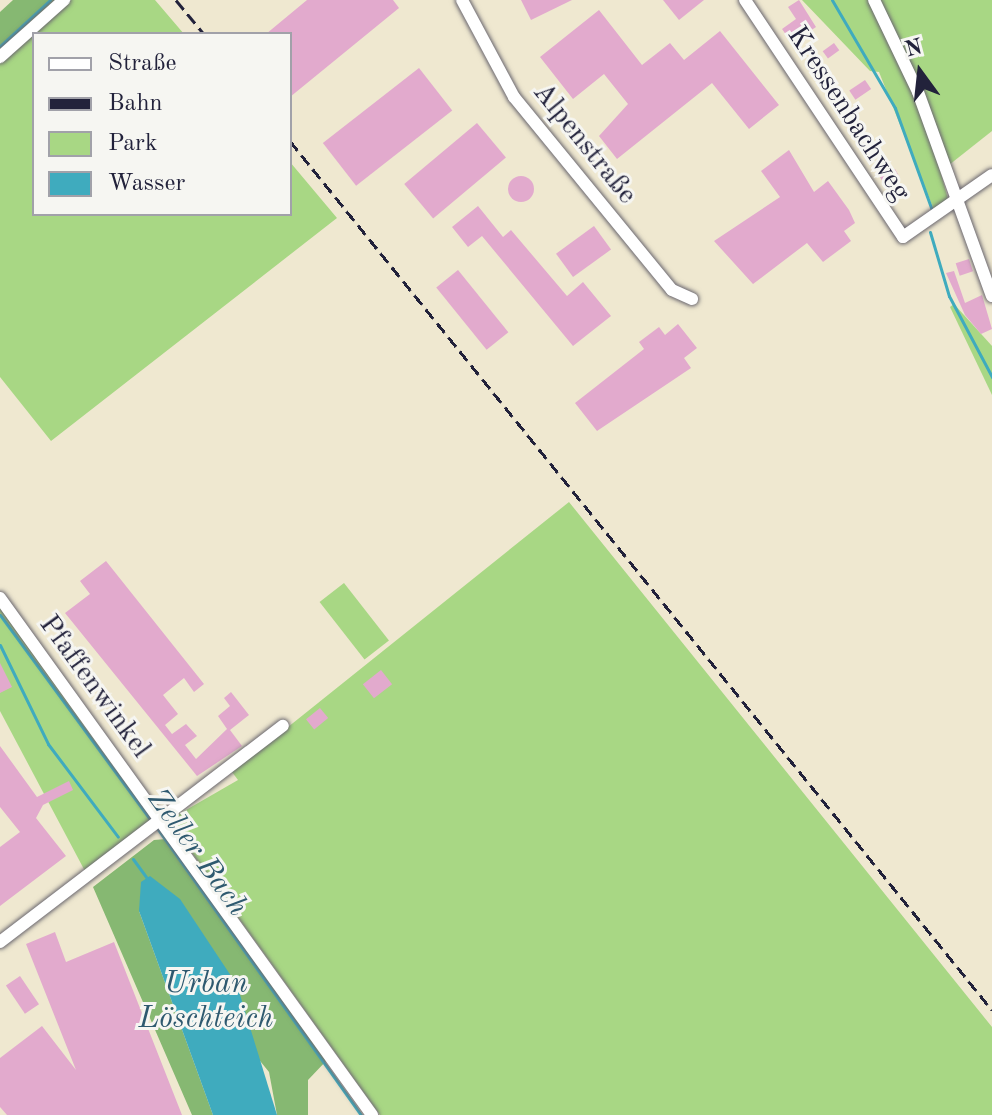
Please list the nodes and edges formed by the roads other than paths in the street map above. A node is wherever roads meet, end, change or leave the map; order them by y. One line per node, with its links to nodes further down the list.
1 (64, 0): 5 (street)
2 (462, 0): 9 (street, Alpenstraße)
3 (745, 0): 7 (street, Kressenbachweg)
4 (874, 0): 7 (street)
5 (0, 57)
6 (992, 175): 7 (street)
7 (958, 203): 8 (street)
8 (992, 296)
9 (692, 299)
10 (0, 598): 12 (street, Pfaffenwinkel)
11 (283, 726): 12 (street)
12 (158, 825): 13 (street); 14 (street, Pfaffenwinkel)
13 (0, 942)
14 (372, 1115)

